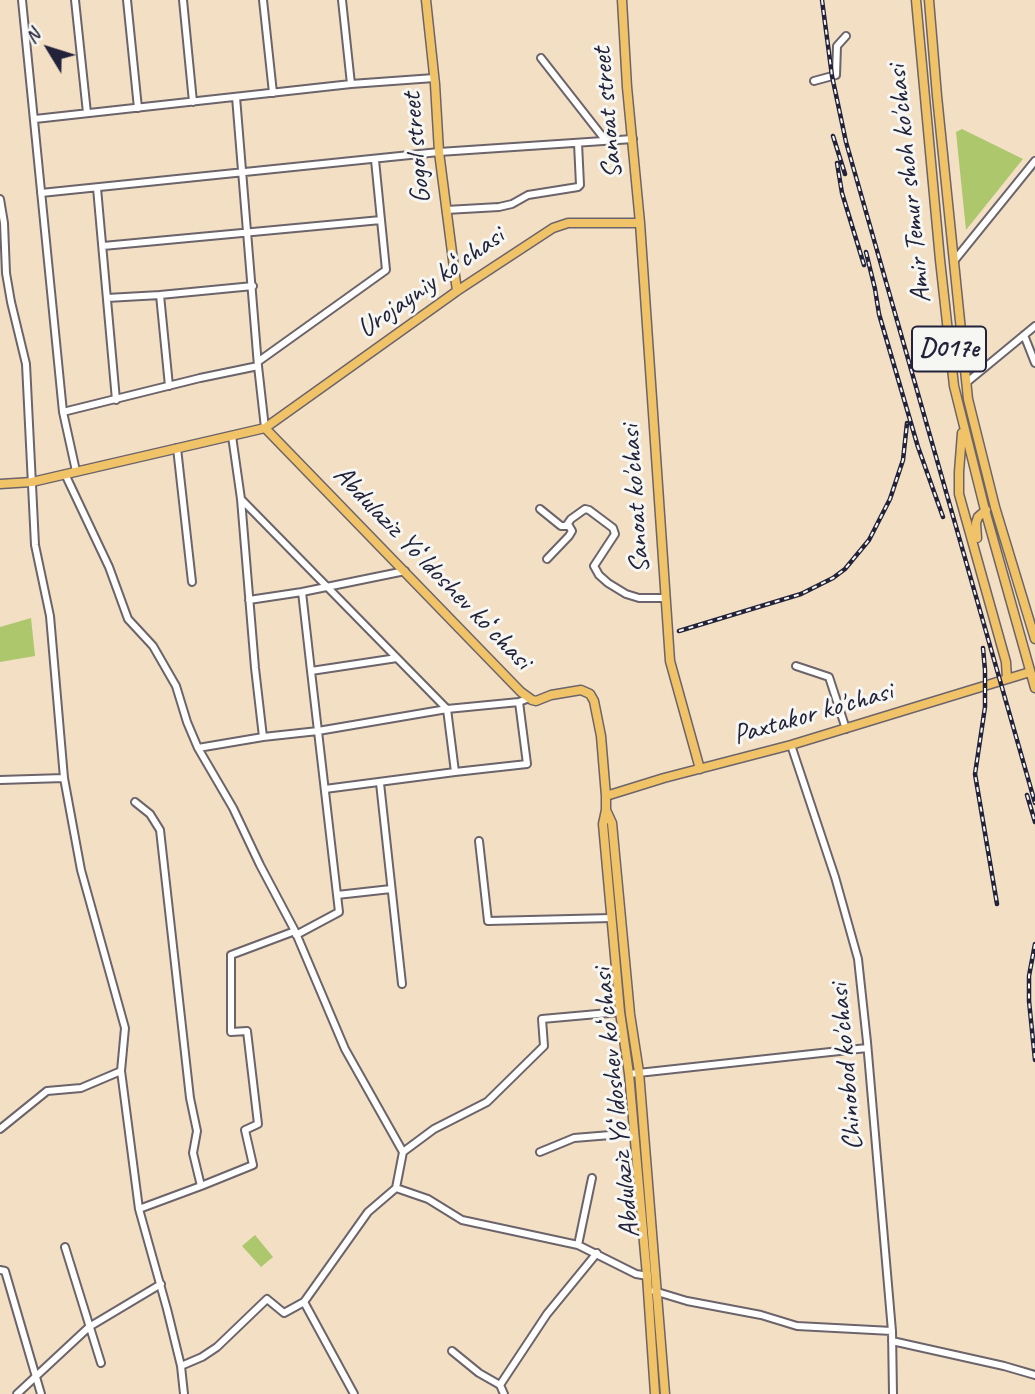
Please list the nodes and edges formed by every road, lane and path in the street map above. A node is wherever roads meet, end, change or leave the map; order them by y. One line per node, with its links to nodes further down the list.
1 (22, 0): 21 (street)
2 (75, 0): 20 (street)
3 (127, 0): 19 (street)
4 (183, 0): 18 (street)
5 (263, 0): 16 (street)
6 (342, 0): 15 (street)
7 (426, 0): 13 (main road, Gogol street)
8 (622, 0): 22 (main road, Sanoat street)
9 (916, 0): 50 (main road, Amir Temur shoh ko'chasi / D017e)
10 (929, 0): 37 (main road, Amir Temur shoh ko'chasi / D017e)
11 (846, 36): 14 (street)
12 (541, 58): 23 (street)
13 (434, 78): 15 (street); 25 (main road, Gogol street)
14 (814, 81)
15 (351, 84): 16 (street)
16 (273, 93): 17 (street)
17 (236, 97): 18 (street); 28 (street)
18 (193, 102): 19 (street)
19 (138, 108): 20 (street)
20 (87, 113): 21 (street)
21 (35, 119): 30 (street)
22 (633, 139): 23 (street); 34 (main road, Sanoat street)
23 (606, 141): 24 (street)
24 (578, 143): 25 (street); 32 (street)
25 (439, 152): 26 (street); 32 (main road, Gogol street)
26 (375, 160): 28 (street); 33 (street)
27 (1035, 161): 37 (street)
28 (242, 174): 29 (street); 35 (street)
29 (97, 188): 30 (street); 36 (street)
30 (41, 193): 49 (street)
31 (0, 199): 56 (street)
32 (446, 210): 39 (main road, Gogol street)
33 (381, 220): 35 (street); 45 (street)
34 (640, 223): 39 (main road, Urоjayniy koʻchasi); 68 (main road, Sanoat ko'chasi)
35 (247, 233): 36 (street); 38 (street)
36 (103, 246): 41 (street)
37 (954, 261): 46 (main road, Amir Temur shoh ko'chasi / D017e)
38 (253, 286): 40 (street); 45 (street)
39 (457, 291): 51 (main road, Urоjayniy koʻchasi)
40 (160, 295): 41 (street); 47 (street)
41 (107, 298): 48 (street)
42 (1035, 326): 43 (street)
43 (1024, 335): 44 (street); 46 (street)
44 (1035, 363)
45 (258, 364): 47 (street); 51 (street)
46 (966, 383): 59 (main road, Amir Temur shoh ko'chasi / D017e)
47 (169, 386): 48 (street)
48 (116, 400): 49 (street)
49 (63, 412): 54 (street)
50 (963, 425): 61 (main road, Amir Temur shoh ko'chasi / D017e); 76 (main road)
51 (265, 428): 52 (main road); 64 (main road, Abdulaziz Yoʻldoshev koʻchasi)
52 (232, 436): 53 (main road); 58 (street)
53 (177, 448): 54 (main road); 65 (street)
54 (76, 471): 55 (main road)
55 (65, 474): 56 (main road); 85 (street)
56 (32, 482): 57 (main road); 88 (street)
57 (0, 484)
58 (241, 499): 66 (street); 69 (street)
59 (995, 507): 61 (main road); 70 (main road, Amir Temur shoh ko'chasi / D017e)
60 (540, 509): 62 (street)
61 (985, 510): 75 (main road, Amir Temur shoh ko'chasi / D017e); 76 (main road)
62 (568, 524): 63 (street); 68 (street)
63 (547, 559)
64 (405, 572): 66 (street); 78 (main road, Abdulaziz Yoʻldoshev koʻchasi)
65 (192, 582)
66 (328, 587): 67 (street); 72 (street)
67 (302, 592): 69 (street); 74 (street)
68 (665, 598): 86 (main road, Sanoat ko'chasi)
69 (249, 600): 83 (street)
70 (1033, 625): 71 (main road, Amir Temur shoh ko'chasi / D017e)
71 (1035, 639)
72 (397, 658): 74 (street); 80 (street)
73 (796, 666): 81 (street)
74 (311, 671): 82 (street)
75 (1030, 672): 76 (main road, Paxtakor ko'chasi); 77 (main road, Amir Temur shoh ko'chasi / D017e)
76 (1007, 679): 81 (main road, Paxtakor ko'chasi)
77 (1035, 688)
78 (530, 698): 79 (street); 92 (main road, Abdulaziz Yoʻldoshev koʻchasi)
79 (519, 702): 80 (street); 87 (street)
80 (447, 709): 82 (street); 87 (street)
81 (846, 729): 84 (main road, Paxtakor ko'chasi)
82 (318, 731): 83 (street); 91 (street)
83 (263, 737): 85 (street)
84 (791, 746): 86 (main road, Paxtakor ko'chasi); 103 (street, Chinobod ko'chasi)
85 (198, 748): 99 (street)
86 (700, 769): 92 (main road, Paxtakor ko'chasi)
87 (455, 772): 90 (street)
88 (64, 778): 89 (street); 104 (street)
89 (0, 780)
90 (380, 783): 91 (street); 96 (street)
91 (325, 789): 97 (street)
92 (606, 796): 94 (main road, Abdulaziz Yoʻldoshev koʻchasi)
93 (135, 802): 112 (street)
94 (606, 810): 98 (main road, Abdulaziz Yoʻldoshev koʻchasi); 100 (main road, Abdulaziz Yoʻldoshev koʻchasi)
95 (479, 841): 98 (street)
96 (391, 890): 97 (street); 101 (street)
97 (337, 895): 99 (street)
98 (612, 918): 100 (main road, Abdulaziz Yoʻldoshev koʻchasi)
99 (296, 933): 109 (street); 112 (street)
100 (618, 935): 102 (main road, Abdulaziz Yoʻldoshev koʻchasi); 105 (main road, Abdulaziz Yoʻldoshev koʻchasi)
101 (402, 984)
102 (620, 1012): 106 (main road, Abdulaziz Yoʻldoshev koʻchasi); 109 (street)
103 (867, 1048): 105 (street); 125 (street, Chinobod ko'chasi)
104 (121, 1071): 107 (street); 114 (street)
105 (639, 1072): 106 (street); 120 (main road, Abdulaziz Yoʻldoshev koʻchasi)
106 (629, 1074): 108 (main road, Abdulaziz Yoʻldoshev koʻchasi)
107 (0, 1129)
108 (635, 1133): 110 (street); 119 (main road, Abdulaziz Yoʻldoshev koʻchasi)
109 (403, 1152): 113 (street)
110 (540, 1152)
111 (592, 1178): 115 (street)
112 (201, 1186): 114 (street)
113 (396, 1188): 115 (street); 123 (street)
114 (139, 1209): 121 (street)
115 (578, 1245): 117 (street)
116 (65, 1247): 124 (street)
117 (597, 1253): 119 (street); 132 (street)
118 (0, 1270): 131 (street)
119 (647, 1276): 120 (street); 122 (main road, Abdulaziz Yoʻldoshev koʻchasi)
120 (657, 1279): 122 (main road, Abdulaziz Yoʻldoshev koʻchasi)
121 (161, 1284): 124 (street); 129 (street)
122 (652, 1291): 125 (street); 138 (main road, Abdulaziz Yoʻldoshev koʻchasi); 139 (main road, Abdulaziz Yoʻldoshev koʻchasi)
123 (304, 1302): 129 (street); 136 (street)
124 (89, 1327): 128 (street); 131 (street)
125 (892, 1331): 126 (street, Chinobod ko'chasi)
126 (892, 1341): 130 (street); 140 (street, Chinobod ko'chasi)
127 (452, 1352): 132 (street)
128 (101, 1363)
129 (181, 1366): 135 (street)
130 (1035, 1375)
131 (36, 1376): 133 (street); 134 (street)
132 (500, 1385): 137 (street)
133 (17, 1394)
134 (41, 1394)
135 (184, 1394)
136 (354, 1394)
137 (504, 1394)
138 (655, 1394)
139 (665, 1394)
140 (893, 1394)

